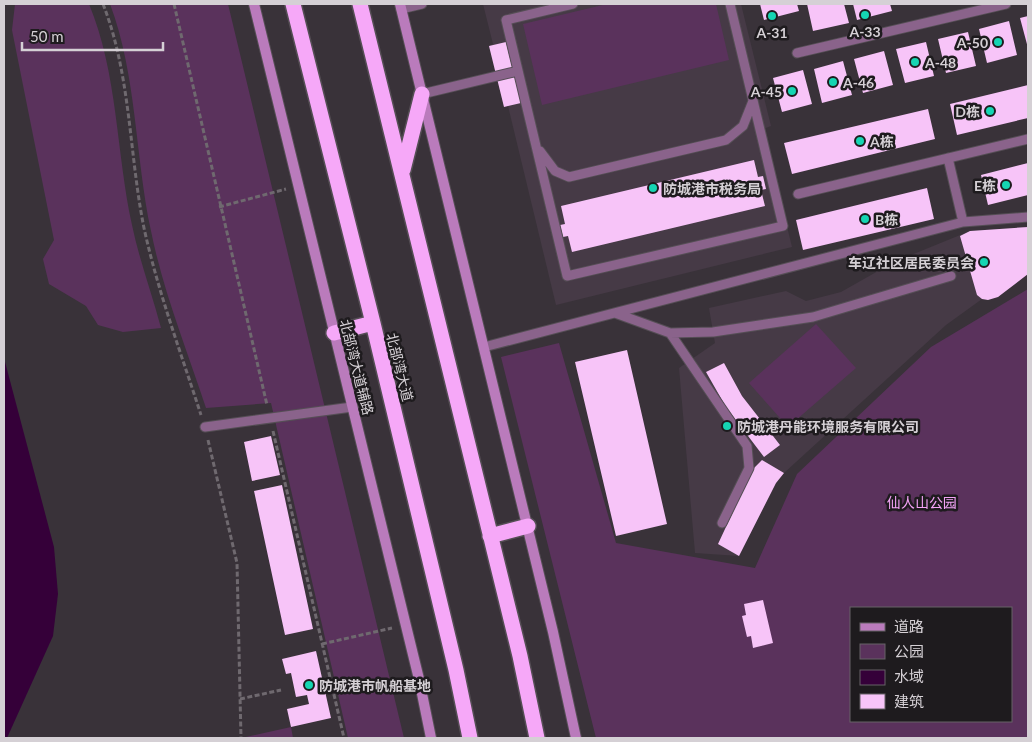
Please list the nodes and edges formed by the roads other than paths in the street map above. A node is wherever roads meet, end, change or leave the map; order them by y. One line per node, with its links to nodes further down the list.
1 (254, 4): 23 (main road, 北部湾大道辅路)
2 (293, 4): 22 (highway, 北部湾大道)
3 (360, 4): 16 (highway)
4 (422, 4): 8 (lane)
5 (573, 4): 10 (lane)
6 (730, 4): 12 (lane)
7 (1006, 4): 9 (lane)
8 (400, 6): 11 (main road)
9 (797, 53)
10 (518, 71): 11 (lane); 14 (lane)
11 (422, 94): 16 (highway); 25 (main road)
12 (753, 100): 14 (lane); 14 (lane)
13 (1028, 139): 15 (lane)
14 (536, 145)
15 (948, 158): 17 (lane); 19 (lane)
16 (402, 174): 30 (highway)
17 (798, 194)
18 (1028, 217): 19 (lane)
19 (963, 222): 21 (lane)
20 (951, 276): 24 (lane)
21 (614, 313): 24 (lane); 25 (lane)
22 (373, 323): 23 (highway); 32 (highway, 北部湾大道)
23 (334, 333): 26 (main road, 北部湾大道辅路)
24 (670, 333): 28 (lane)
25 (484, 347): 29 (main road)
26 (352, 407): 27 (lane); 31 (main road, 北部湾大道辅路)
27 (205, 427)
28 (722, 524)
29 (528, 526): 30 (highway); 34 (main road)
30 (490, 536): 33 (highway)
31 (431, 738)
32 (470, 738)
33 (537, 738)
34 (576, 738)

